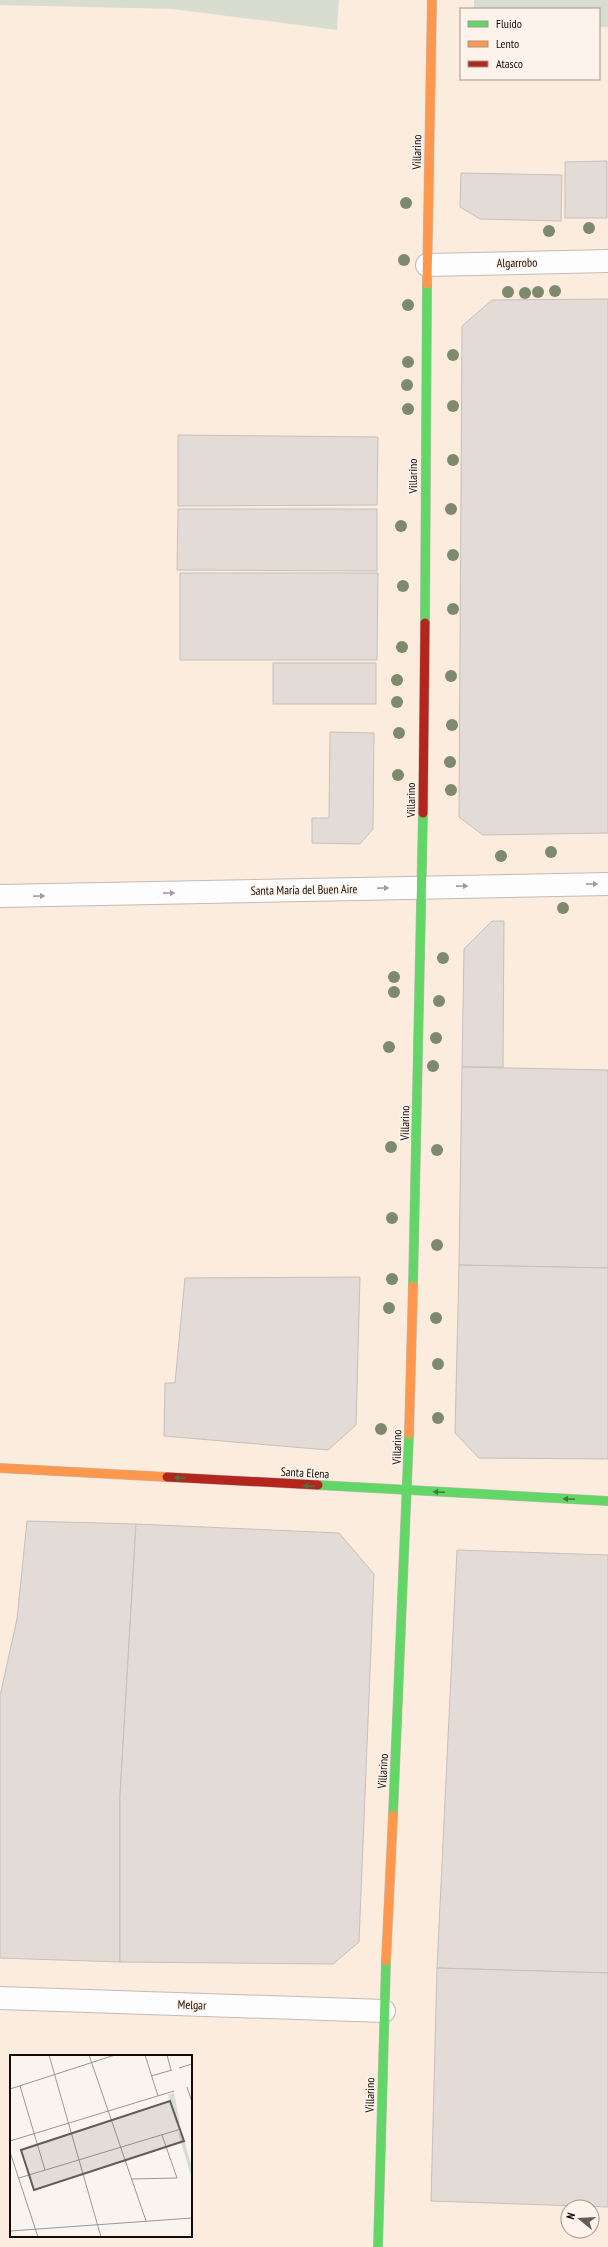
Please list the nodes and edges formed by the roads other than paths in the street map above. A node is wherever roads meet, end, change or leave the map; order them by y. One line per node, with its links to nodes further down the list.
1 (432, 0): 3 (street, Villarino)
2 (608, 260): 3 (street, Algarrobo)
3 (427, 265): 5 (street, Villarino)
4 (608, 884): 5 (street, Santa María del Buen Aire, one-way to 4)
5 (423, 887): 6 (street, Santa María del Buen Aire, one-way to 5); 8 (street, Villarino)
6 (0, 896)
7 (0, 1468): 8 (street, Santa Elena, one-way to 7)
8 (408, 1491): 9 (street, Santa Elena, one-way to 8); 11 (street, Villarino)
9 (608, 1501)
10 (0, 1998): 11 (street, Melgar)
11 (384, 2012): 12 (street, Villarino)
12 (378, 2247)

